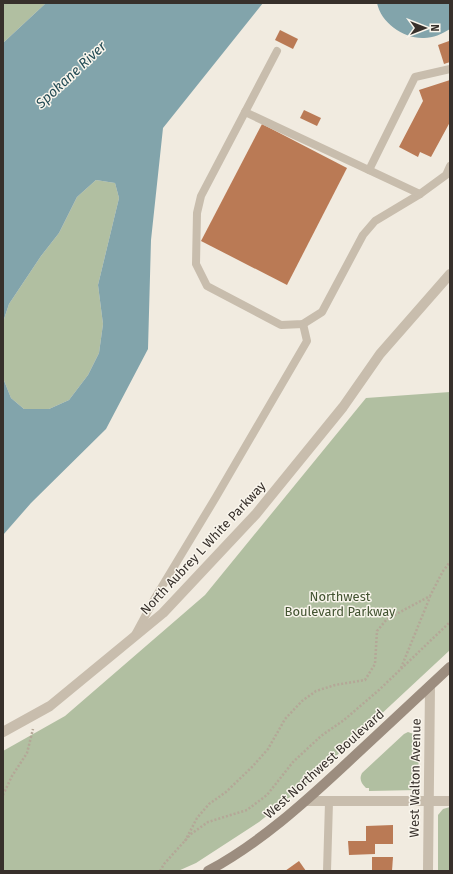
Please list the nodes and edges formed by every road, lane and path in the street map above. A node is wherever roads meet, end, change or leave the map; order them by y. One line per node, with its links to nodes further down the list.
1 (277, 51): 3 (lane)
2 (450, 69): 5 (lane)
3 (245, 112): 5 (lane); 8 (lane)
4 (450, 166): 6 (lane)
5 (369, 170): 6 (lane)
6 (420, 194): 8 (lane)
7 (450, 274): 12 (street, North Aubrey L White Parkway)
8 (303, 324): 12 (lane)
9 (450, 562): 10 (path)
10 (430, 596): 14 (path); 23 (path)
11 (450, 622): 14 (path)
12 (133, 637): 16 (street, North Aubrey L White Parkway)
13 (450, 667): 15 (main road, West Northwest Boulevard)
14 (400, 670): 23 (path)
15 (430, 686): 19 (main road, West Northwest Boulevard); 22 (street, West Walton Avenue)
16 (37, 713): 17 (street, North Aubrey L White Parkway); 18 (path)
17 (3, 732)
18 (3, 795)
19 (306, 801): 21 (street); 25 (main road, West Northwest Boulevard)
20 (450, 801): 22 (street)
21 (329, 802): 22 (street); 26 (lane)
22 (428, 802): 27 (street, West Walton Avenue)
23 (185, 841): 24 (path)
24 (160, 871)
25 (208, 871)
26 (327, 871)
27 (428, 871)

